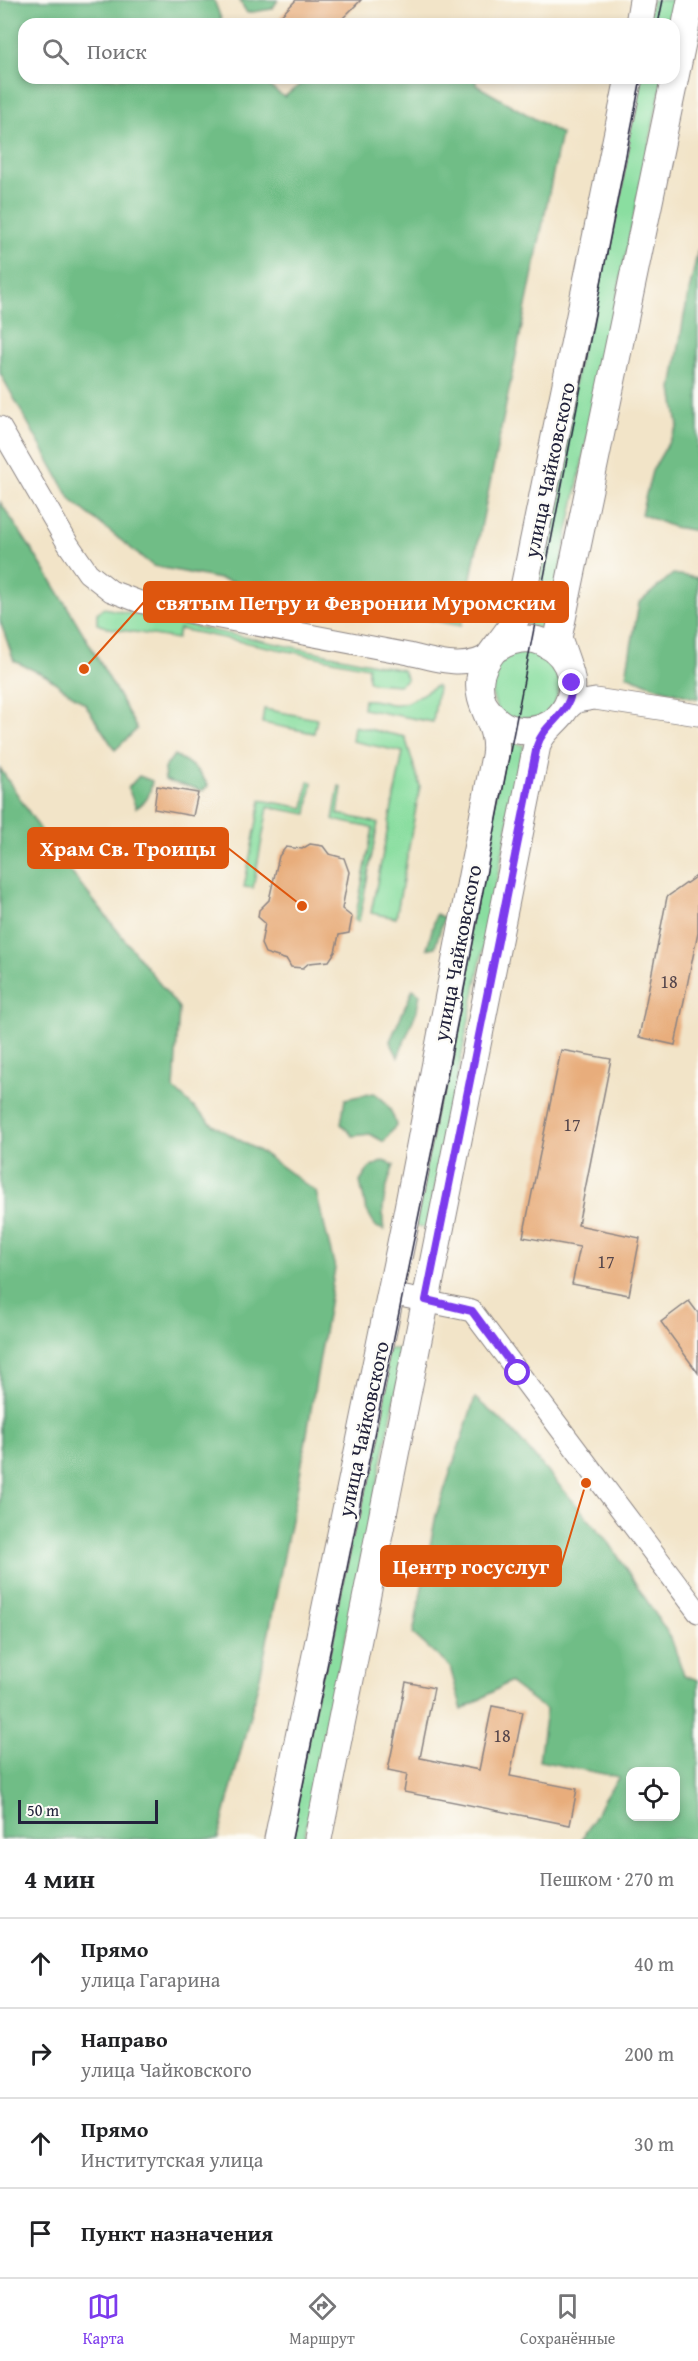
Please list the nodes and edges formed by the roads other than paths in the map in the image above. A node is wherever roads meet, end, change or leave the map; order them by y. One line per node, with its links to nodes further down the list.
1 (643, 0): 3 (main road)
2 (691, 0): 4 (main road)
3 (640, 18)
4 (680, 53)
5 (628, 84): 8 (main road, улица Чайковского)
6 (673, 84): 9 (main road)
7 (0, 427): 10 (street)
8 (495, 650): 9 (main road); 10 (street); 12 (main road, улица Чайковского)
9 (562, 657): 11 (street); 14 (main road)
10 (443, 663): 12 (street)
11 (610, 700): 13 (street); 14 (street)
12 (483, 703): 14 (main road); 15 (main road, улица Чайковского)
13 (698, 715)
14 (557, 718): 16 (main road, улица Чайковского)
15 (391, 1294): 16 (street); 18 (main road, улица Чайковского)
16 (426, 1300): 17 (street); 19 (main road, улица Чайковского)
17 (698, 1612)
18 (278, 1839)
19 (318, 1839)

